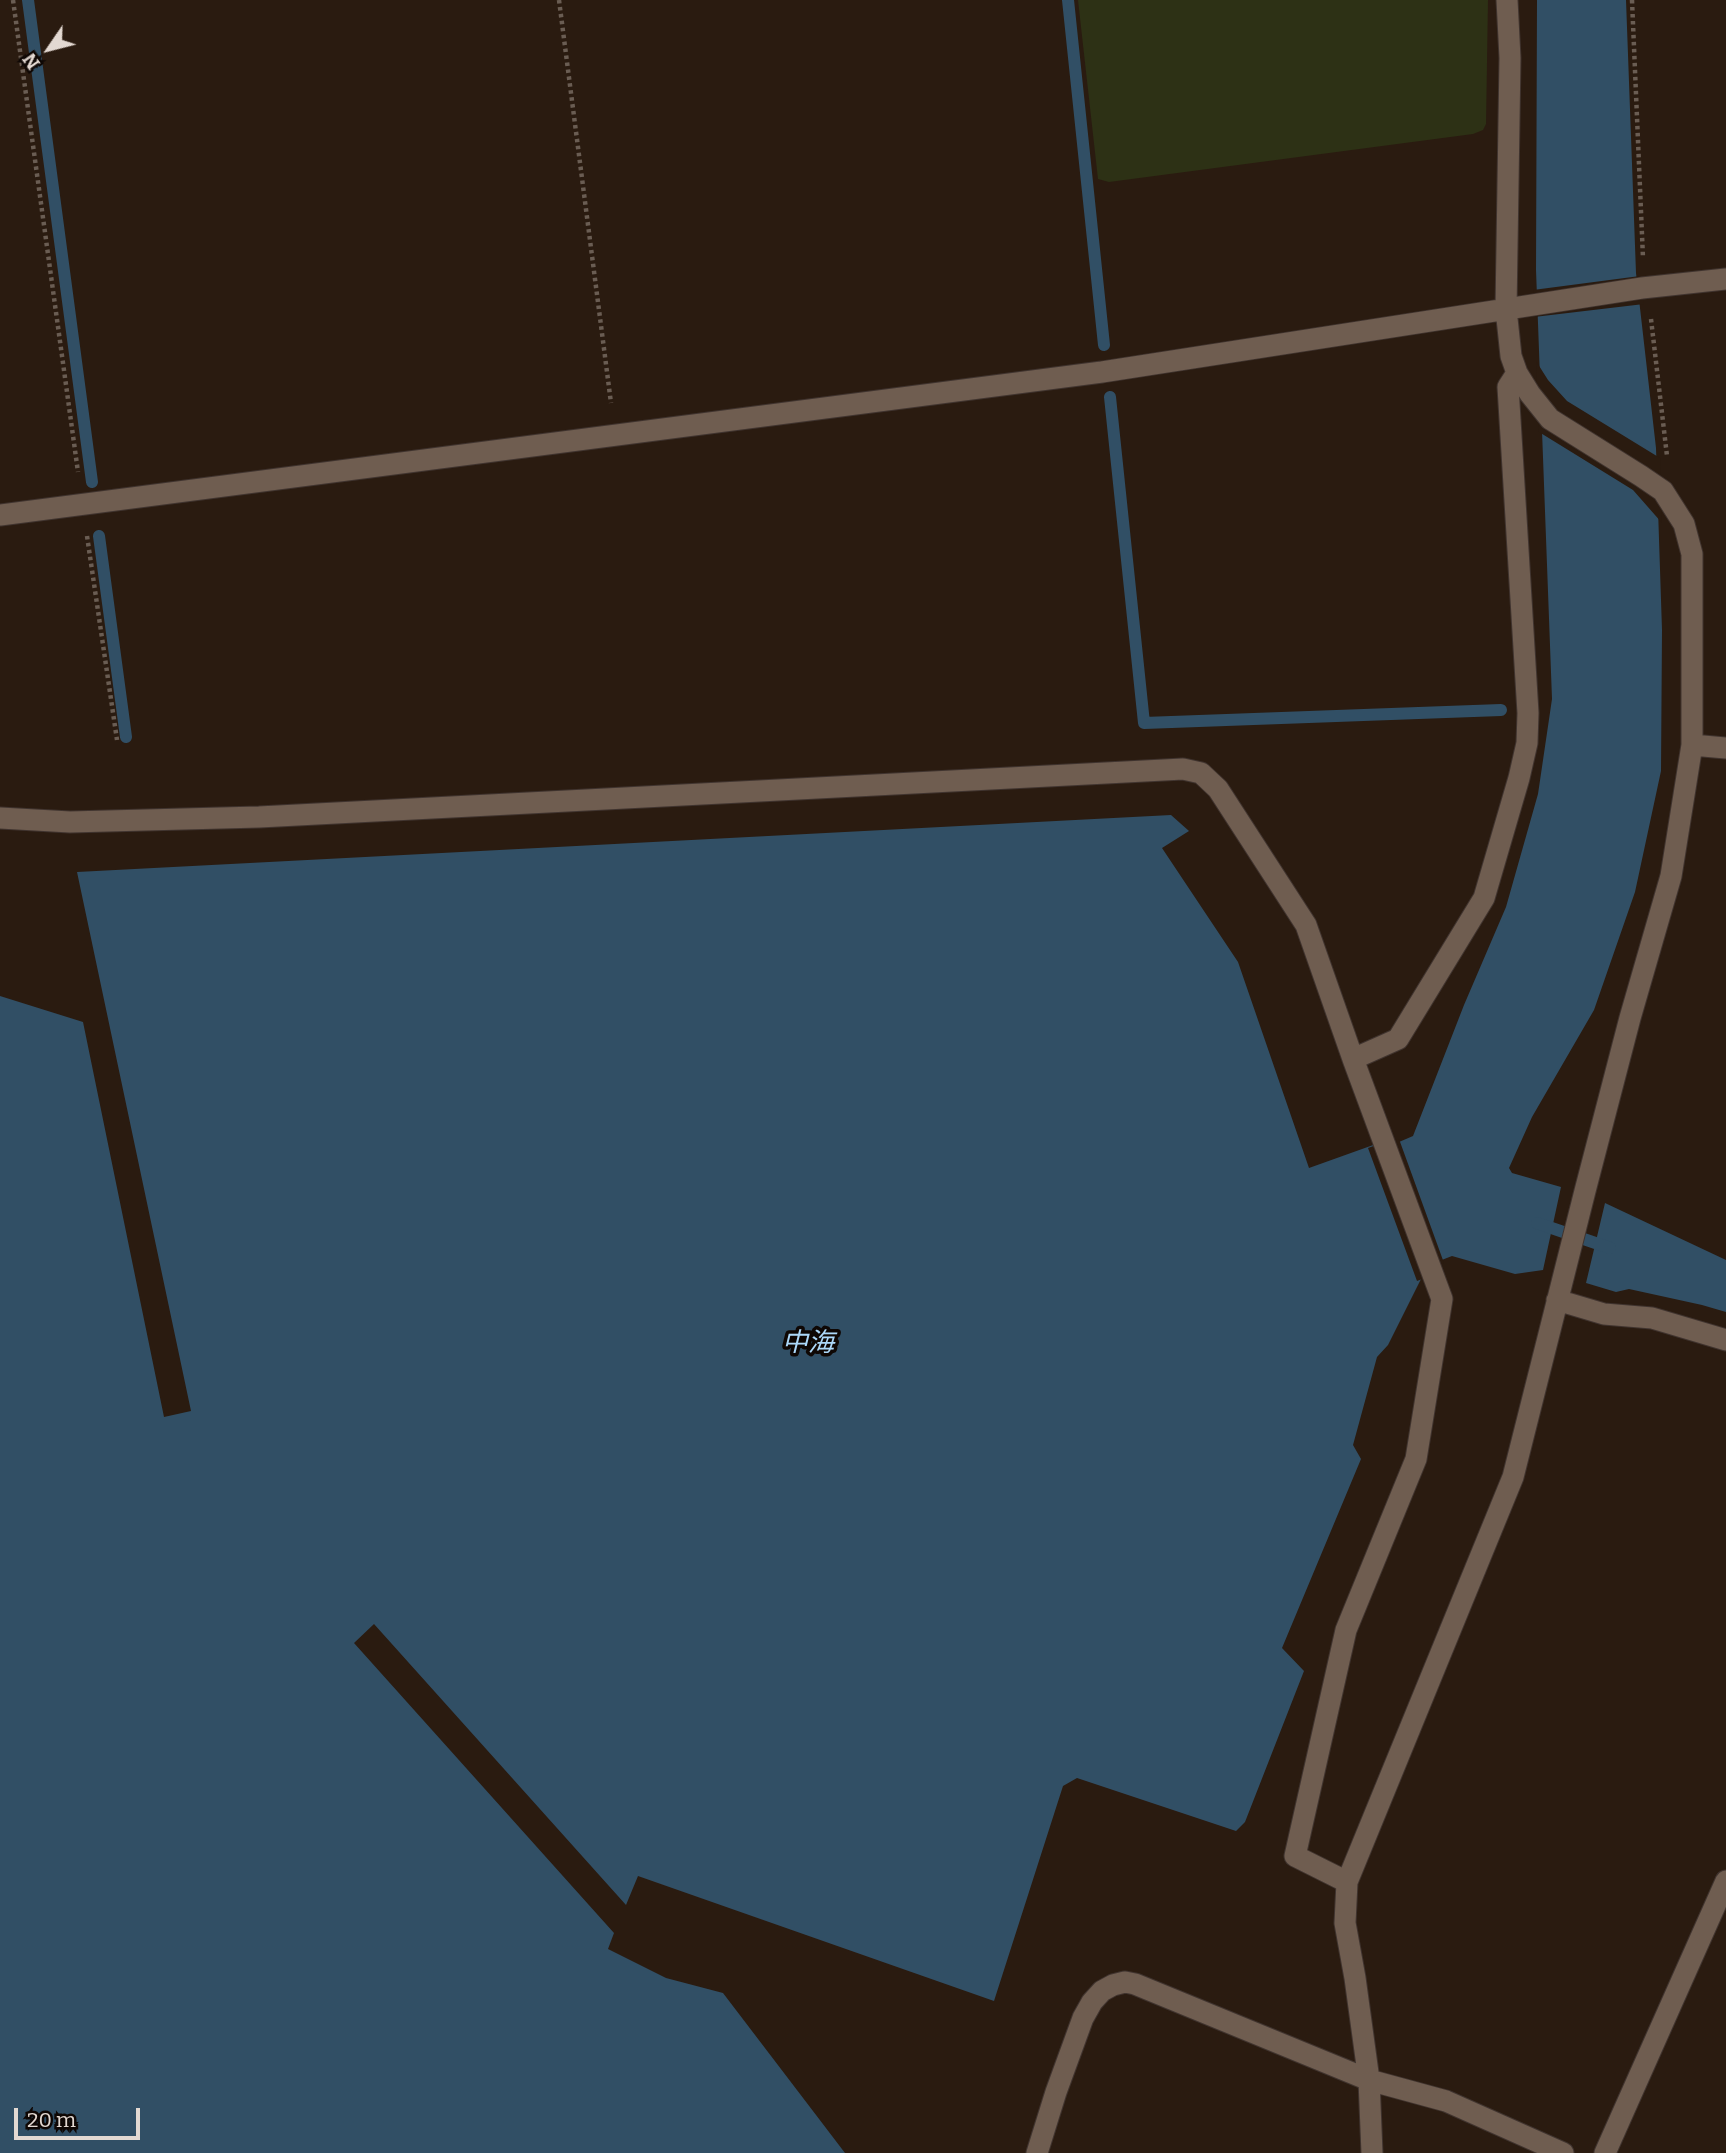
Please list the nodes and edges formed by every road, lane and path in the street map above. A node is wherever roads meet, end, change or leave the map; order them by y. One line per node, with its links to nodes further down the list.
1 (13, 0): 11 (path)
2 (559, 0): 9 (path)
3 (1507, 0): 7 (street)
4 (1632, 0): 6 (path)
5 (1726, 279): 6 (street)
6 (1645, 287): 7 (street); 10 (path)
7 (1506, 309): 8 (street); 9 (street)
8 (1517, 373): 10 (street); 17 (street)
9 (615, 435): 11 (street)
10 (1666, 495): 14 (street)
11 (82, 504): 12 (street); 13 (path)
12 (0, 515)
13 (117, 740)
14 (1692, 745): 15 (street); 18 (street)
15 (1726, 748)
16 (0, 818): 17 (street)
17 (1353, 1059): 21 (street)
18 (1560, 1290): 19 (street); 21 (street)
19 (1726, 1340)
20 (1726, 1881): 26 (street)
21 (1347, 1882): 22 (street)
22 (1369, 2080): 23 (street); 24 (street); 25 (street)
23 (1037, 2153)
24 (1372, 2153)
25 (1563, 2153)
26 (1605, 2153)

